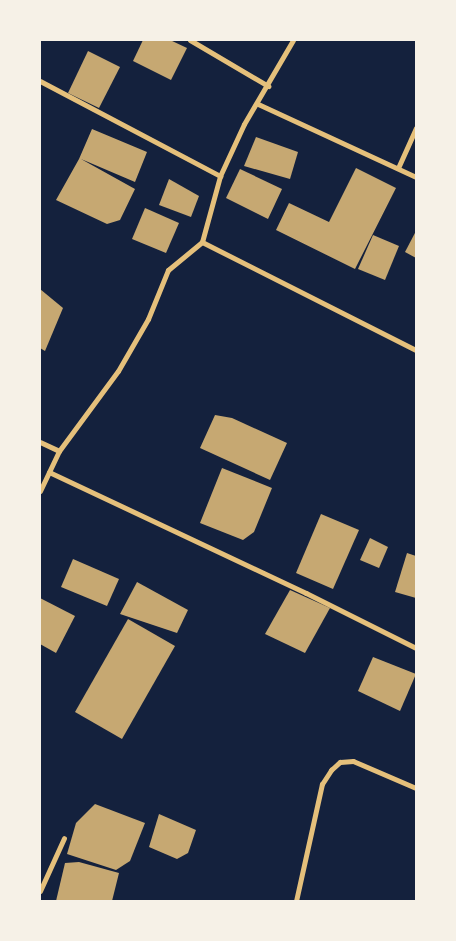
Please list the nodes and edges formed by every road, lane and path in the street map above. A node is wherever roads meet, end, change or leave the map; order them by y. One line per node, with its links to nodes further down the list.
1 (190, 40): 4 (street)
2 (293, 40): 4 (street)
3 (40, 81): 8 (street)
4 (268, 86): 5 (street)
5 (258, 104): 7 (street); 8 (street)
6 (416, 128): 7 (street)
7 (398, 168): 9 (street)
8 (220, 176): 10 (street)
9 (416, 177)
10 (202, 242): 12 (street); 14 (street)
11 (416, 343): 12 (street)
12 (415, 349)
13 (40, 442): 14 (street)
14 (59, 451): 15 (street)
15 (49, 472): 16 (street); 17 (street)
16 (40, 491)
17 (416, 648)
18 (416, 788): 21 (street)
19 (64, 838): 20 (street)
20 (40, 891)
21 (296, 901)

